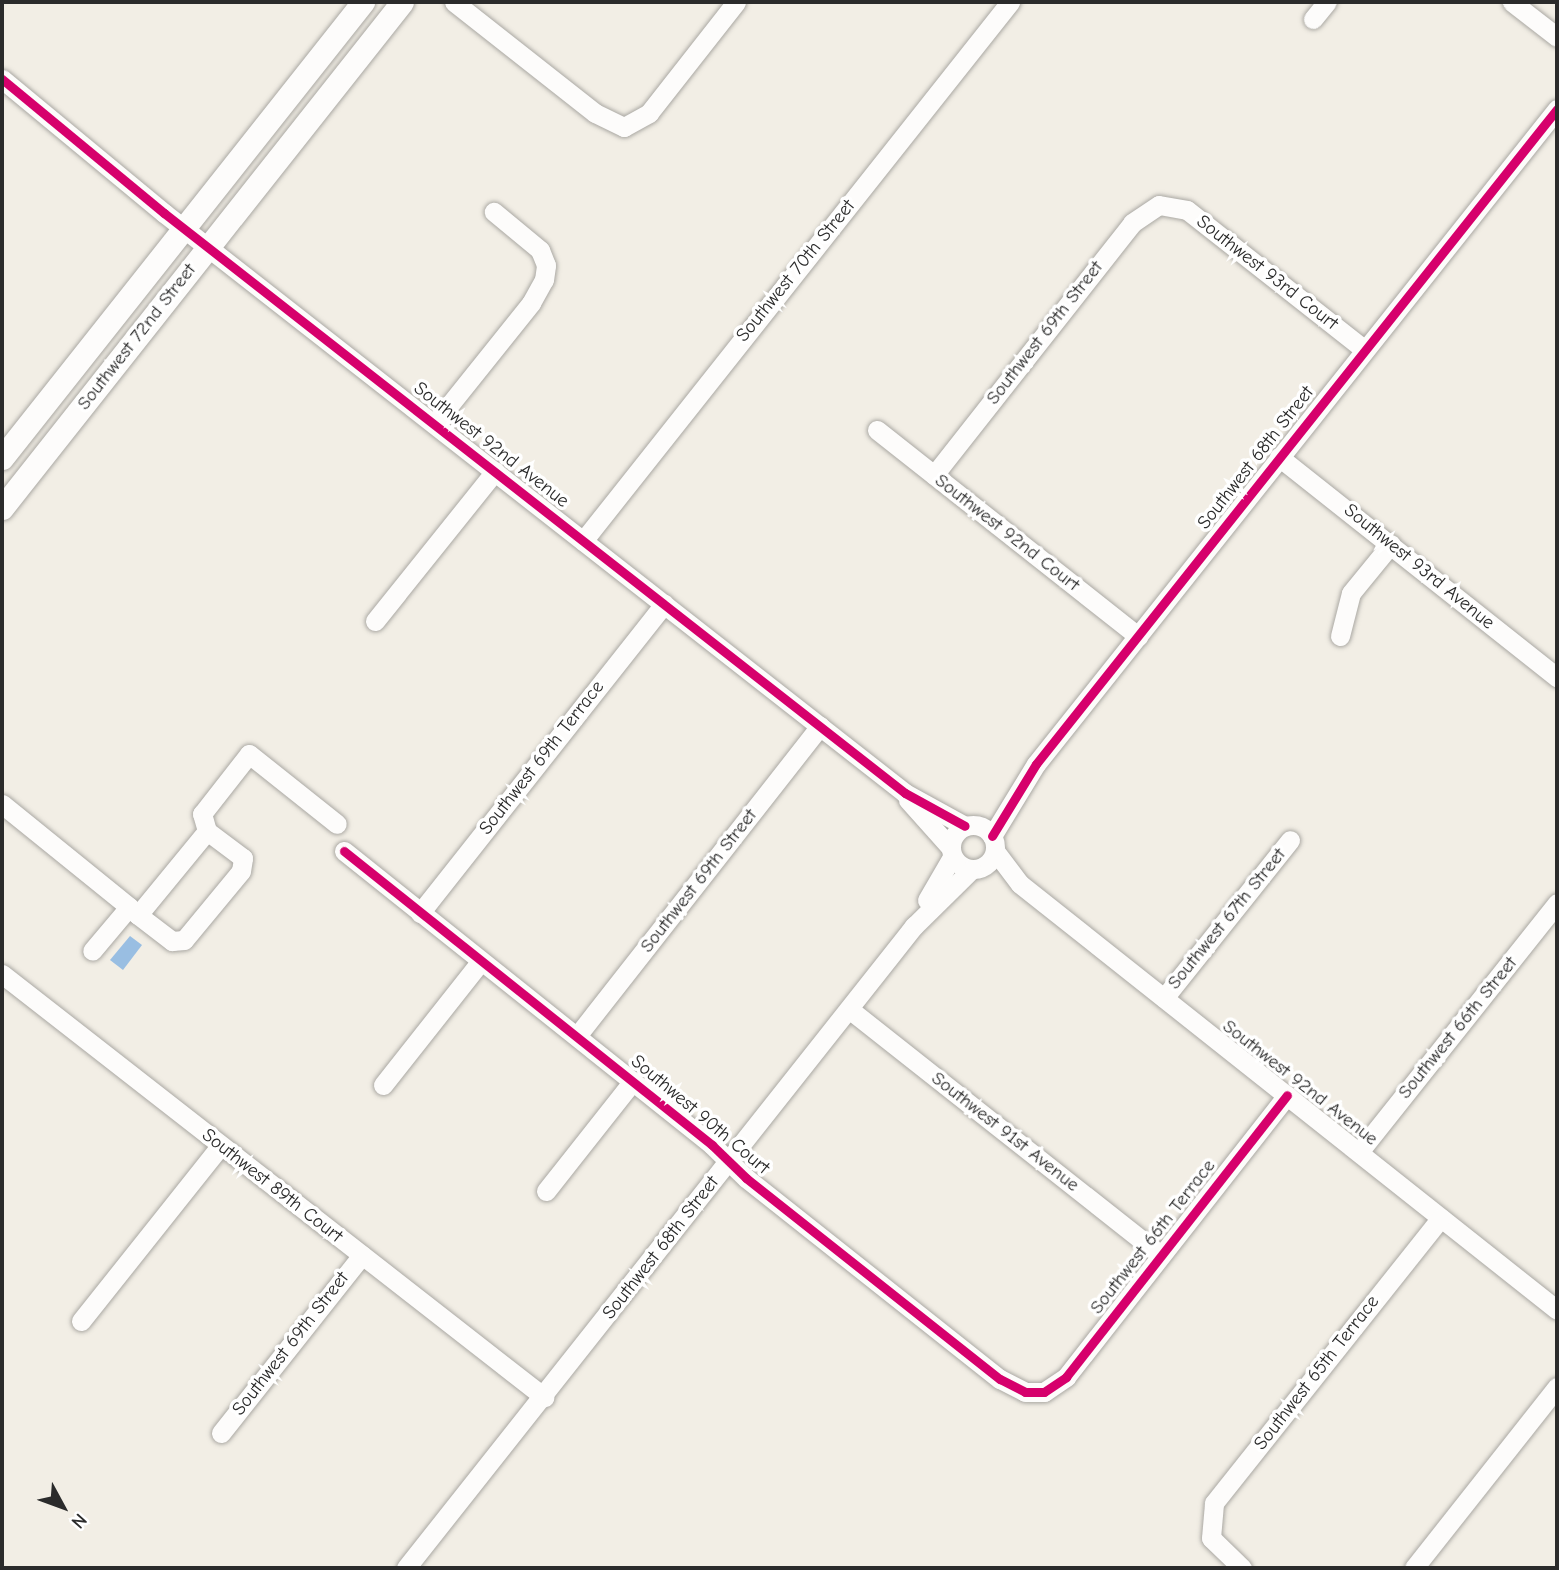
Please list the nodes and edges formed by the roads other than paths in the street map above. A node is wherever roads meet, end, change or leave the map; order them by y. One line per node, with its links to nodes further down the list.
1 (363, 2): 14 (main road, Southwest 72nd Street)
2 (402, 2): 15 (main road, Southwest 72nd Street)
3 (454, 2): 4 (street)
4 (736, 2)
5 (1010, 2): 24 (street, Southwest 70th Street)
6 (1327, 2): 8 (street)
7 (1511, 2): 9 (street)
8 (1313, 19)
9 (1557, 37)
10 (2, 79): 14 (street, Southwest 92nd Avenue)
11 (1557, 108): 16 (street, Southwest 68th Street)
12 (1166, 203): 16 (street, Southwest 93rd Court); 22 (street, Southwest 69th Street)
13 (494, 212): 17 (street)
14 (185, 228): 15 (street, Southwest 92nd Avenue); 20 (main road, Southwest 72nd Street)
15 (208, 246): 17 (street, Southwest 92nd Avenue); 23 (main road, Southwest 72nd Street)
16 (1365, 350): 19 (street, Southwest 68th Street)
17 (435, 423): 21 (street, Southwest 92nd Avenue)
18 (877, 430): 22 (street, Southwest 92nd Court)
19 (1279, 457): 25 (street, Southwest 93rd Avenue); 28 (street, Southwest 68th Street)
20 (2, 458)
21 (495, 471): 24 (street, Southwest 92nd Avenue); 27 (street)
22 (933, 475): 28 (street, Southwest 92nd Court)
23 (2, 508)
24 (583, 541): 26 (street, Southwest 92nd Avenue)
25 (1391, 544): 29 (street); 30 (street, Southwest 93rd Avenue)
26 (664, 604): 31 (street, Southwest 92nd Avenue); 42 (street, Southwest 69th Terrace)
27 (374, 621)
28 (1138, 636): 37 (street, Southwest 68th Street)
29 (1340, 636)
30 (1557, 677)
31 (820, 726): 32 (street, Southwest 92nd Avenue); 49 (street, Southwest 69th Street)
32 (905, 793): 37 (street, Southwest 92nd Avenue); 39 (street, Southwest 92nd Avenue)
33 (2, 804): 41 (street)
34 (337, 824): 35 (street)
35 (207, 831): 41 (street); 41 (street)
36 (1290, 841): 47 (street, Southwest 67th Street)
37 (980, 846): 39 (street, Southwest 92nd Avenue); 39 (street, Southwest 68th Street); 43 (street, Southwest 68th Street); 47 (street, Southwest 92nd Avenue)
38 (344, 851): 42 (street, Southwest 90th Court)
39 (951, 852): 43 (street, Southwest 68th Street)
40 (1557, 903): 54 (street, Southwest 66th Street)
41 (133, 911): 44 (street)
42 (420, 913): 45 (street, Southwest 90th Court)
43 (914, 926): 48 (street, Southwest 68th Street)
44 (92, 951)
45 (481, 961): 49 (street, Southwest 90th Court); 51 (street)
46 (2, 974): 53 (street, Southwest 89th Court)
47 (1164, 998): 52 (street, Southwest 92nd Avenue)
48 (849, 1009): 55 (street, Southwest 68th Street); 59 (street, Southwest 91st Avenue)
49 (577, 1036): 50 (street, Southwest 90th Court)
50 (634, 1081): 55 (street, Southwest 90th Court); 56 (street)
51 (383, 1085)
52 (1287, 1095): 54 (street, Southwest 92nd Avenue); 59 (street, Southwest 66th Terrace)
53 (220, 1146): 58 (street, Southwest 89th Court); 61 (street)
54 (1359, 1152): 57 (street, Southwest 92nd Avenue)
55 (729, 1162): 63 (street, Southwest 90th Court); 64 (street, Southwest 68th Street)
56 (546, 1191)
57 (1440, 1218): 60 (street, Southwest 92nd Avenue); 67 (street, Southwest 65th Terrace)
58 (362, 1255): 64 (street, Southwest 89th Court); 65 (street, Southwest 69th Street)
59 (1161, 1255): 63 (street, Southwest 66th Terrace)
60 (1557, 1310)
61 (81, 1321)
62 (1557, 1387): 68 (street)
63 (1040, 1393)
64 (544, 1397): 66 (street, Southwest 68th Street)
65 (222, 1433)
66 (405, 1568)
67 (1242, 1568)
68 (1414, 1568)

